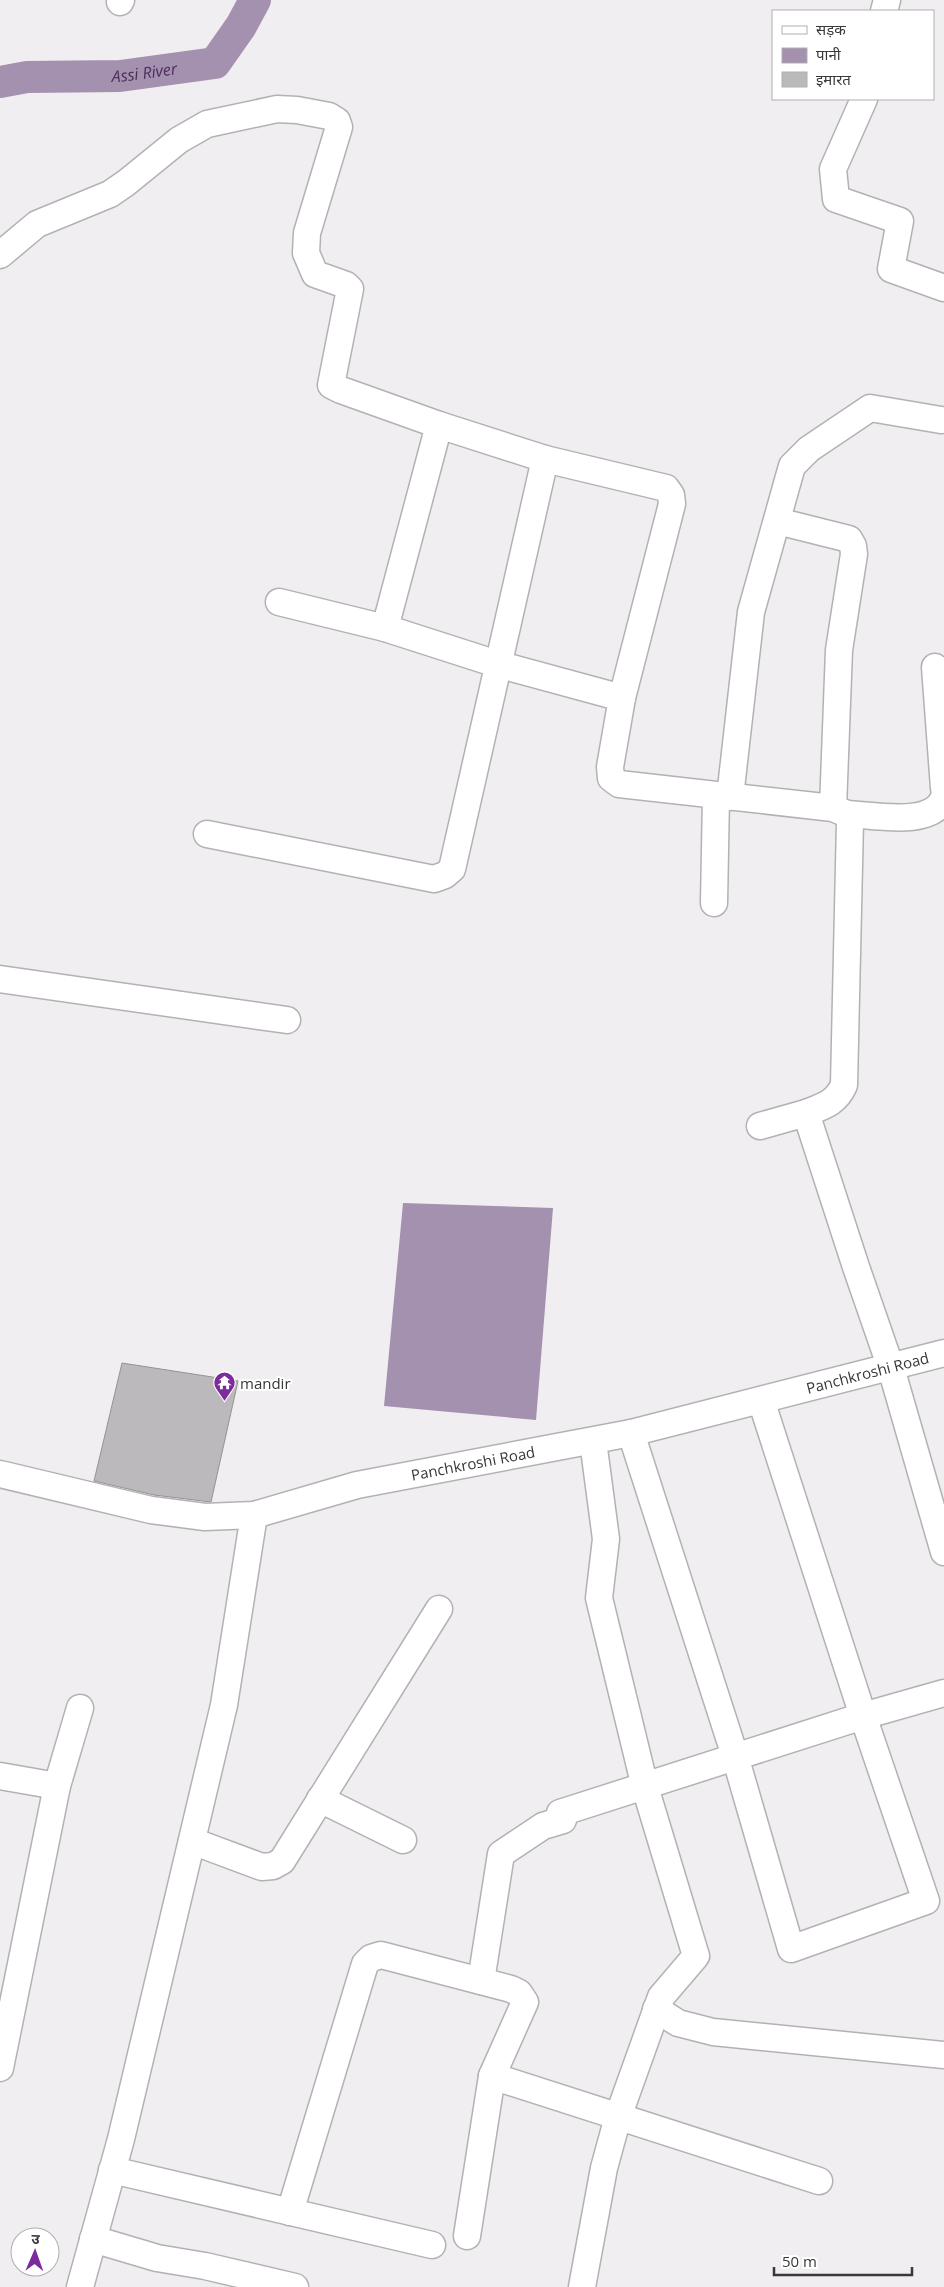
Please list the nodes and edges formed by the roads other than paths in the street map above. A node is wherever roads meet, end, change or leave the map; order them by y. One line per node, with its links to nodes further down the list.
1 (864, 100): 3 (street)
2 (0, 255): 5 (street)
3 (944, 288)
4 (940, 420): 7 (street)
5 (439, 425): 6 (street); 9 (street)
6 (545, 459): 10 (street); 12 (street)
7 (777, 521): 14 (street); 16 (street)
8 (279, 602): 9 (street)
9 (385, 628): 10 (street)
10 (497, 664): 12 (street); 17 (street)
11 (935, 667): 13 (street)
12 (622, 698): 14 (street)
13 (944, 788)
14 (723, 797): 16 (street); 18 (street)
15 (944, 797): 16 (street)
16 (840, 811): 21 (street)
17 (206, 834)
18 (714, 903)
19 (0, 979): 20 (street)
20 (287, 1020)
21 (806, 1113): 22 (street); 24 (street)
22 (760, 1126)
23 (944, 1353): 24 (street, Panchkroshi Road)
24 (891, 1368): 25 (street, Panchkroshi Road); 30 (street)
25 (761, 1400): 26 (street, Panchkroshi Road); 34 (street)
26 (631, 1432): 27 (street, Panchkroshi Road); 35 (street)
27 (593, 1441): 29 (street, Panchkroshi Road); 38 (street)
28 (0, 1474): 29 (street, Panchkroshi Road)
29 (254, 1515): 41 (street)
30 (944, 1552)
31 (439, 1609): 39 (street)
32 (944, 1693): 34 (street)
33 (80, 1708): 37 (street)
34 (862, 1716): 35 (street); 35 (street)
35 (735, 1756): 38 (street)
36 (0, 1776): 37 (street)
37 (57, 1786): 42 (street)
38 (645, 1787): 43 (street); 44 (street)
39 (320, 1799): 40 (street); 41 (street)
40 (403, 1840)
41 (192, 1841): 49 (street)
42 (11, 1963): 46 (street)
43 (481, 1981): 47 (street); 51 (street)
44 (656, 2009): 45 (street); 48 (street)
45 (944, 2056)
46 (0, 2068)
47 (492, 2076): 48 (street); 52 (street)
48 (618, 2117): 50 (street); 57 (street)
49 (112, 2170): 51 (street); 53 (street)
50 (819, 2181)
51 (290, 2212): 54 (street)
52 (467, 2236)
53 (93, 2239): 55 (street); 56 (street)
54 (432, 2245)
55 (80, 2287)
56 (295, 2287)
57 (582, 2287)

